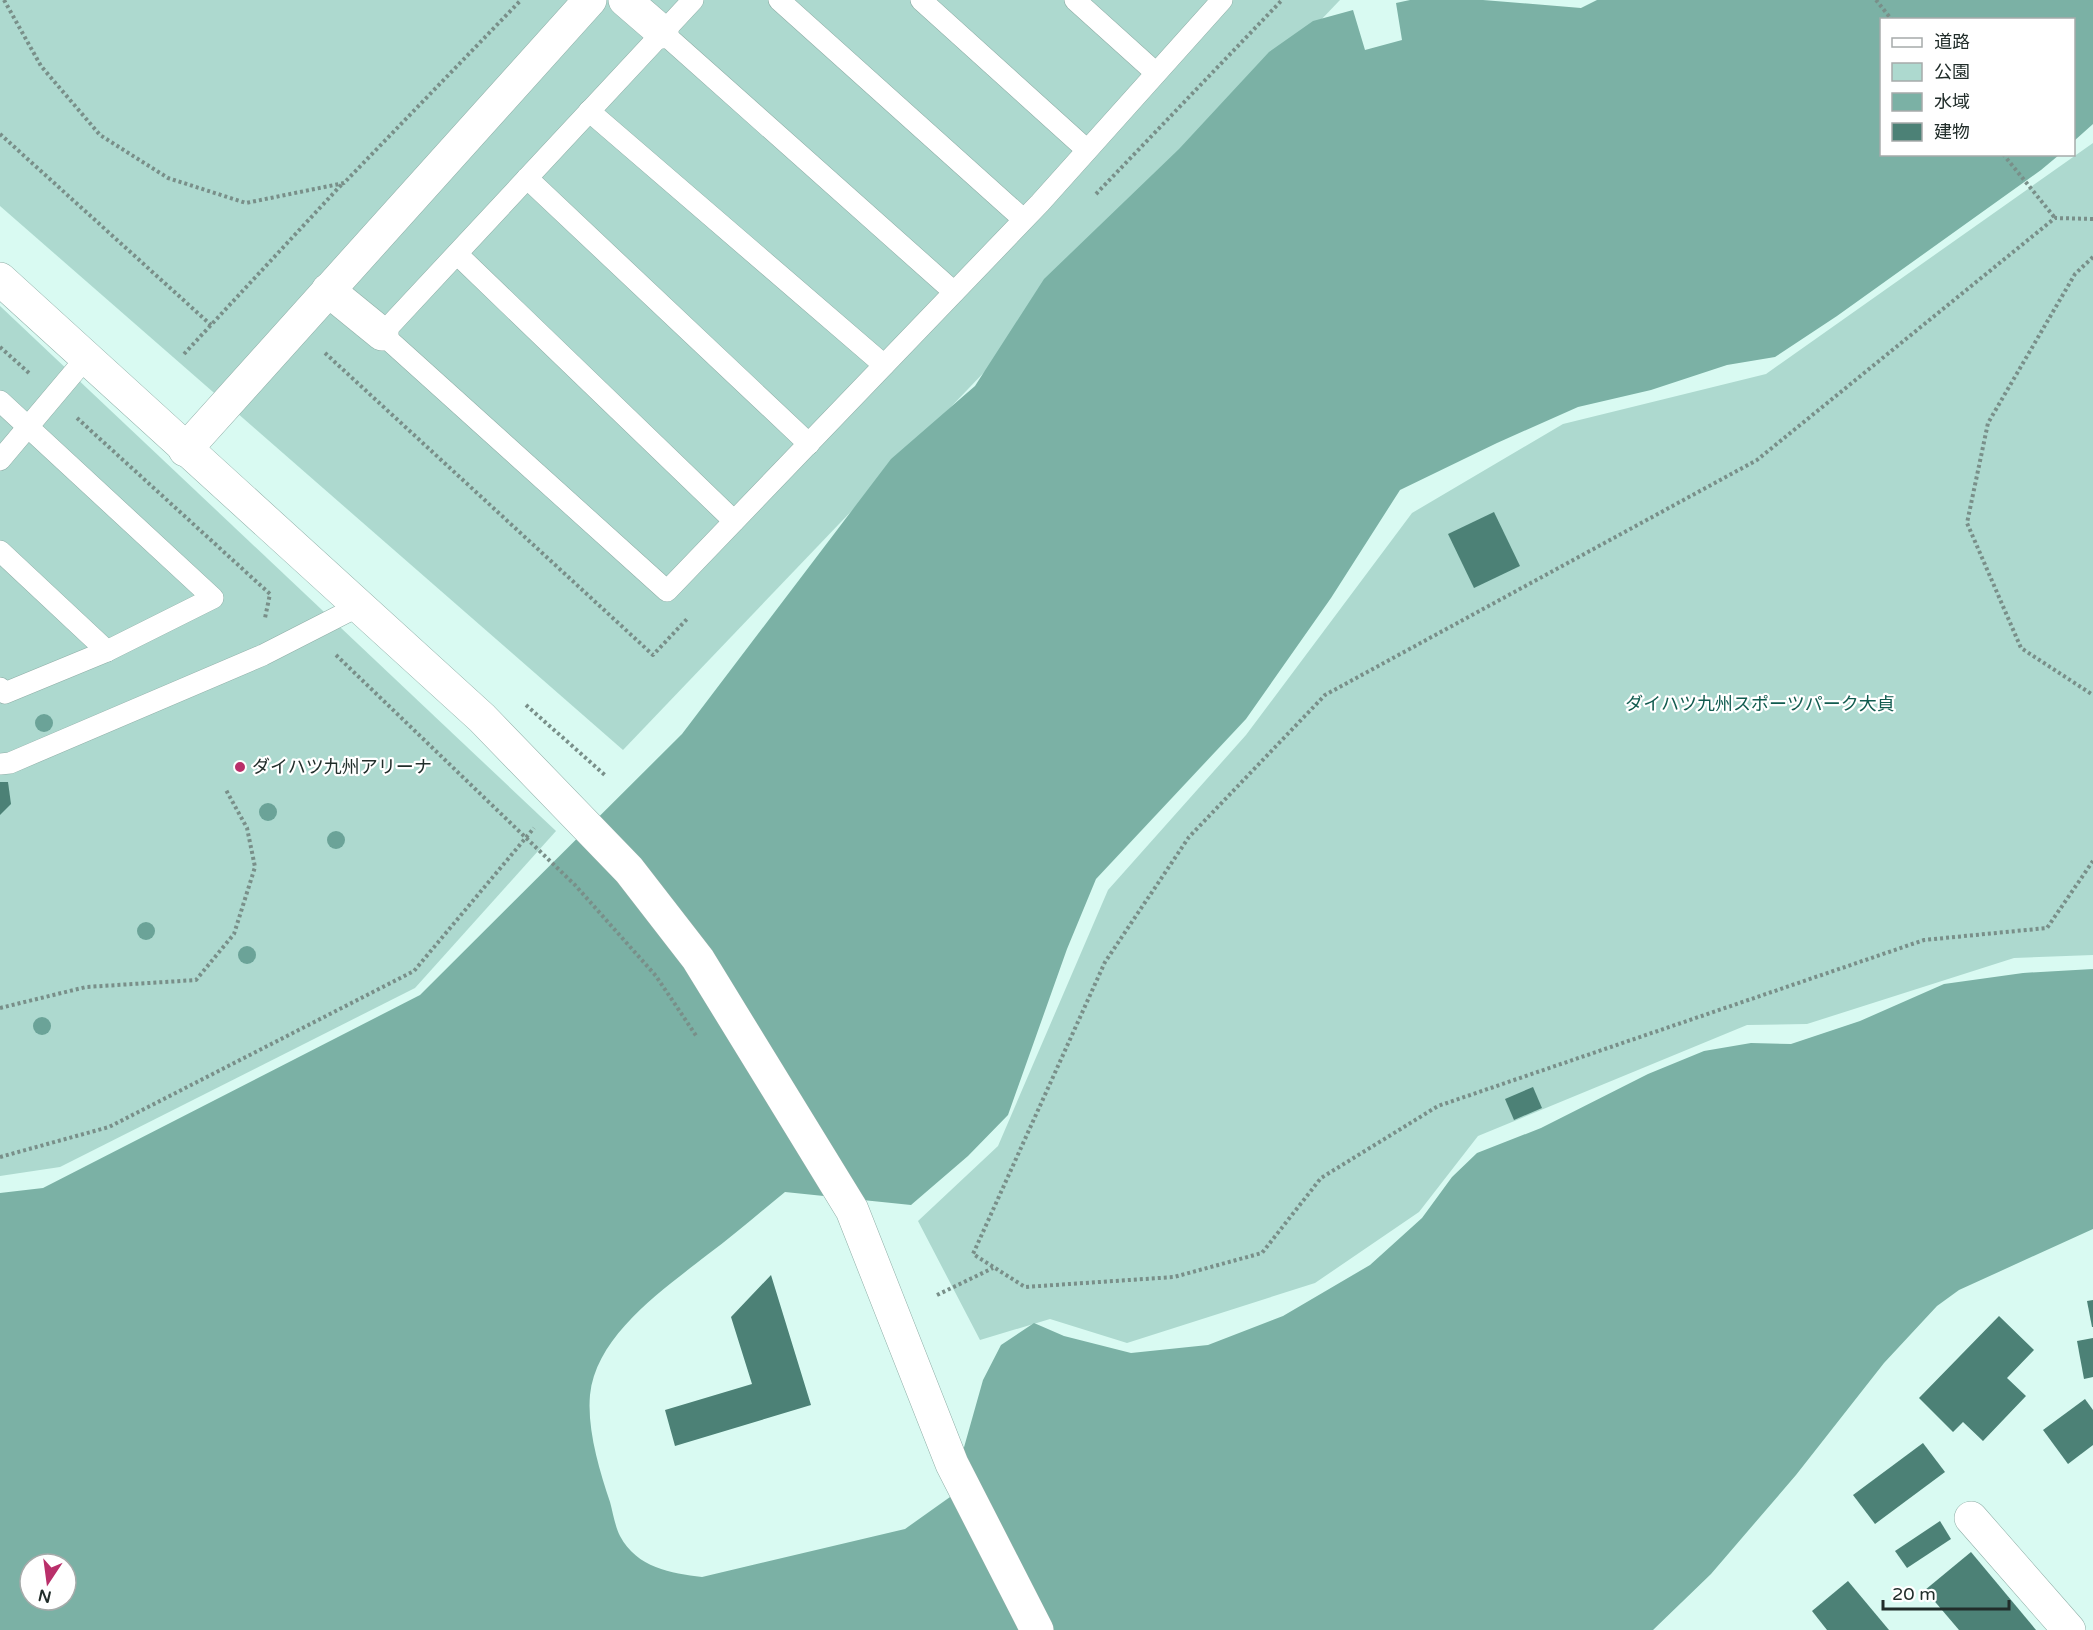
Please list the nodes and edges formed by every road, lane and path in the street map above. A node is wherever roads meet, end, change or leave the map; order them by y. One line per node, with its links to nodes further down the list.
1 (4, 0): 19 (path)
2 (521, 0): 19 (path)
3 (590, 0): 26 (street)
4 (625, 0): 12 (street)
5 (693, 0): 12 (lane)
6 (779, 0): 21 (lane)
7 (921, 0): 16 (lane)
8 (1075, 0): 13 (lane)
9 (1222, 0): 13 (lane)
10 (1876, 0): 11 (path)
11 (1890, 18)
12 (662, 32): 14 (lane); 27 (lane)
13 (1156, 73): 16 (lane)
14 (589, 111): 18 (lane); 33 (lane)
15 (0, 134): 28 (path)
16 (1087, 150): 21 (lane)
17 (2005, 156): 20 (path)
18 (527, 178): 23 (lane); 36 (lane)
19 (344, 183): 28 (path)
20 (2055, 218): 22 (path); 55 (path)
21 (1023, 219): 27 (lane)
22 (2093, 219)
23 (457, 254): 29 (lane); 39 (lane)
24 (2093, 257): 46 (path)
25 (0, 279): 32 (street)
26 (328, 290): 29 (street); 37 (street)
27 (954, 292): 33 (lane)
28 (211, 325): 31 (path)
29 (382, 334): 39 (lane)
30 (322, 350): 44 (path)
31 (184, 354)
32 (86, 358): 35 (lane); 37 (street)
33 (884, 365): 36 (lane)
34 (0, 401): 35 (lane)
35 (26, 426): 38 (lane); 42 (lane)
36 (809, 444): 39 (lane)
37 (185, 450): 41 (street)
38 (0, 460)
39 (734, 521)
40 (0, 551): 42 (lane)
41 (357, 607): 47 (lane); 49 (street)
42 (107, 651): 45 (lane)
43 (333, 653): 50 (path)
44 (652, 656)
45 (0, 688)
46 (2093, 695)
47 (0, 764)
48 (226, 790): 52 (path)
49 (566, 805): 50 (path); 58 (street)
50 (527, 837): 53 (path); 54 (path)
51 (2093, 861): 55 (path)
52 (0, 1008)
53 (702, 1044)
54 (0, 1157)
55 (993, 1267): 56 (path)
56 (937, 1295)
57 (1971, 1518): 59 (street)
58 (1037, 1630)
59 (2069, 1630)

